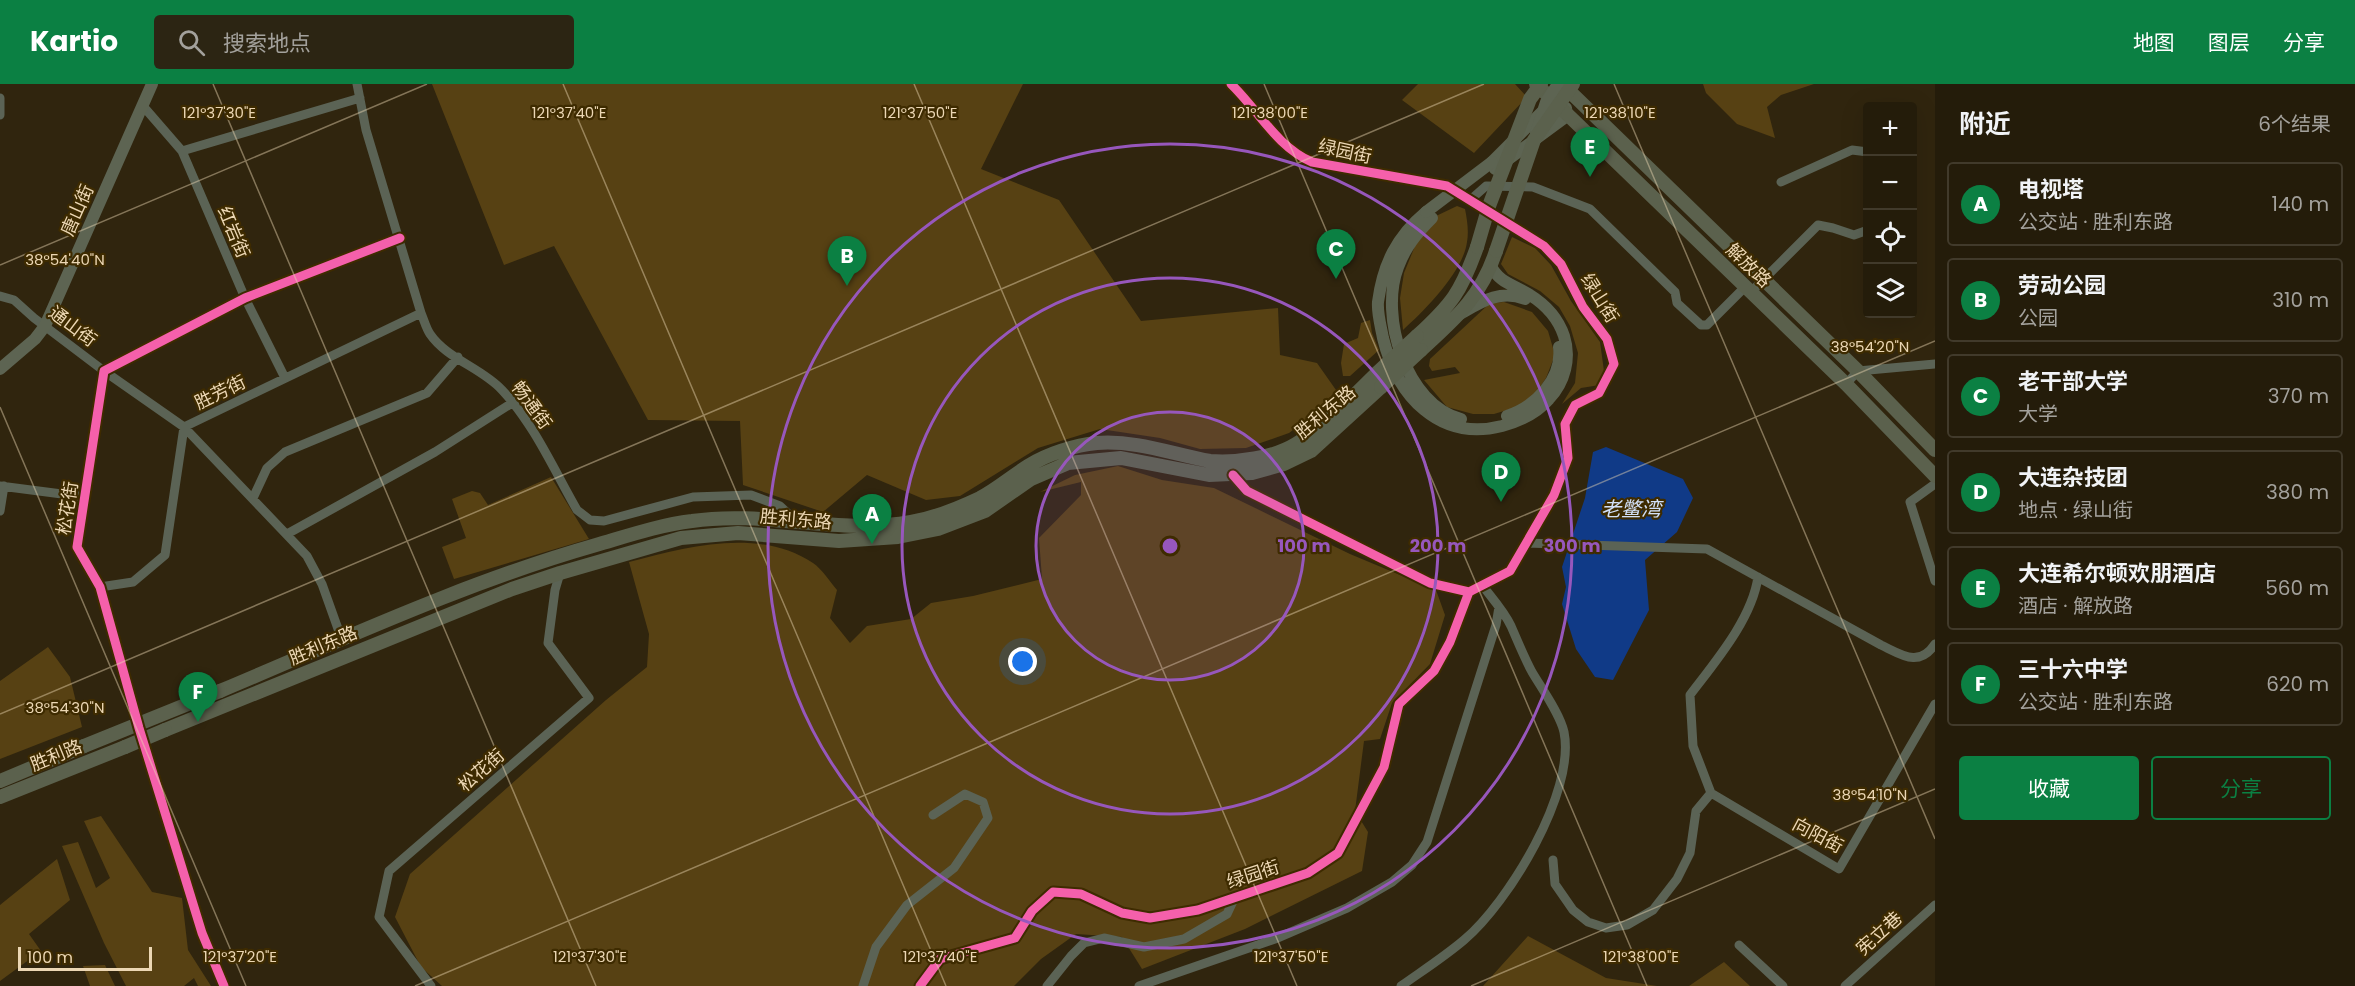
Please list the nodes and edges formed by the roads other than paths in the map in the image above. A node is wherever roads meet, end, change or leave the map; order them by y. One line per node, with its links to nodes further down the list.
1 (152, 84): 9 (main road, 唐山街)
2 (357, 84): 7 (street, 畅通街)
3 (1231, 84): 16 (street, 绿园街)
4 (1538, 84): 8 (main road, 解放路); 35 (main road, 胜利东路, bridge)
5 (1564, 84): 11 (main road); 21 (main road, 胜利东路, bridge); 22 (main road, 解放路)
6 (0, 98): 10 (street)
7 (360, 98): 12 (street); 20 (street, 畅通街)
8 (1554, 101): 11 (main road, 解放路); 14 (main road)
9 (143, 106): 12 (street, 红岩街); 28 (main road, 唐山街)
10 (0, 115)
11 (1567, 116): 14 (main road); 23 (main road, 解放路)
12 (182, 151): 25 (street, 红岩街)
13 (1863, 151): 15 (street)
14 (1494, 166): 18 (main road)
15 (1781, 182)
16 (1447, 186): 17 (street, 绿山街)
17 (1469, 201): 23 (street); 49 (street, 绿山街)
18 (1429, 215): 21 (main road); 27 (main road)
19 (1863, 232): 22 (street)
20 (400, 238): 25 (street); 26 (street, 畅通街)
21 (1491, 266): 27 (main road, 胜利东路)
22 (1764, 278): 23 (street); 33 (main road, 解放路)
23 (1748, 289): 36 (main road, 解放路)
24 (0, 296): 28 (street, 通山街)
25 (245, 298): 32 (street); 34 (street, 红岩街)
26 (421, 313): 29 (street, 畅通街); 34 (street, 胜芳街)
27 (1459, 315): 35 (main road, 胜利东路, bridge)
28 (45, 326): 31 (main road, 唐山街); 32 (street, 通山街)
29 (458, 357): 37 (street, 畅通街); 45 (street)
30 (1935, 364): 33 (street)
31 (0, 369)
32 (104, 371): 38 (street, 通山街); 44 (street, 松花街)
33 (1858, 371): 36 (street); 39 (main road, 解放路)
34 (285, 378): 38 (street, 胜芳街)
35 (1379, 380): 40 (main road, 胜利东路); 47 (main road, 胜利路)
36 (1846, 384): 41 (main road, 解放路)
37 (512, 403): 47 (street, 畅通街); 48 (street)
38 (184, 428): 45 (street, 通山街); 54 (street, 胜芳街)
39 (1935, 450)
40 (1233, 475): 50 (main road, 胜利东路); 55 (street)
41 (1935, 476)
42 (1935, 484): 52 (street)
43 (2, 486): 44 (street); 46 (street)
44 (85, 497): 54 (street, 松花街)
45 (253, 498): 48 (street, 通山街)
46 (0, 511)
47 (796, 521): 57 (main road, 胜利路)
48 (287, 534): 57 (street, 通山街)
49 (1527, 543): 51 (street); 53 (street, 绿山街)
50 (560, 573): 60 (main road, 胜利东路, bridge); 70 (street, 松花街)
51 (1758, 577): 58 (street); 62 (street)
52 (1935, 581)
53 (1482, 585): 55 (street, 绿山街); 56 (street)
54 (100, 587): 69 (street, 松花街)
55 (1469, 592): 66 (street, 绿园街)
56 (1499, 607): 74 (street); 75 (street)
57 (342, 640): 61 (main road, 胜利路, bridge)
58 (1935, 644)
59 (1935, 704): 62 (street, 向阳街)
60 (125, 747): 63 (main road, 胜利路)
61 (0, 781)
62 (1711, 793): 65 (street)
63 (0, 797)
64 (933, 815): 71 (street)
65 (1553, 860)
66 (1235, 897): 72 (street, 绿园街); 73 (street)
67 (1935, 904): 77 (street, 宪立巷)
68 (1738, 945): 76 (street)
69 (224, 986)
70 (431, 986)
71 (863, 986)
72 (920, 986)
73 (1047, 986)
74 (1139, 986)
75 (1401, 986)
76 (1783, 986)
77 (1845, 986)

